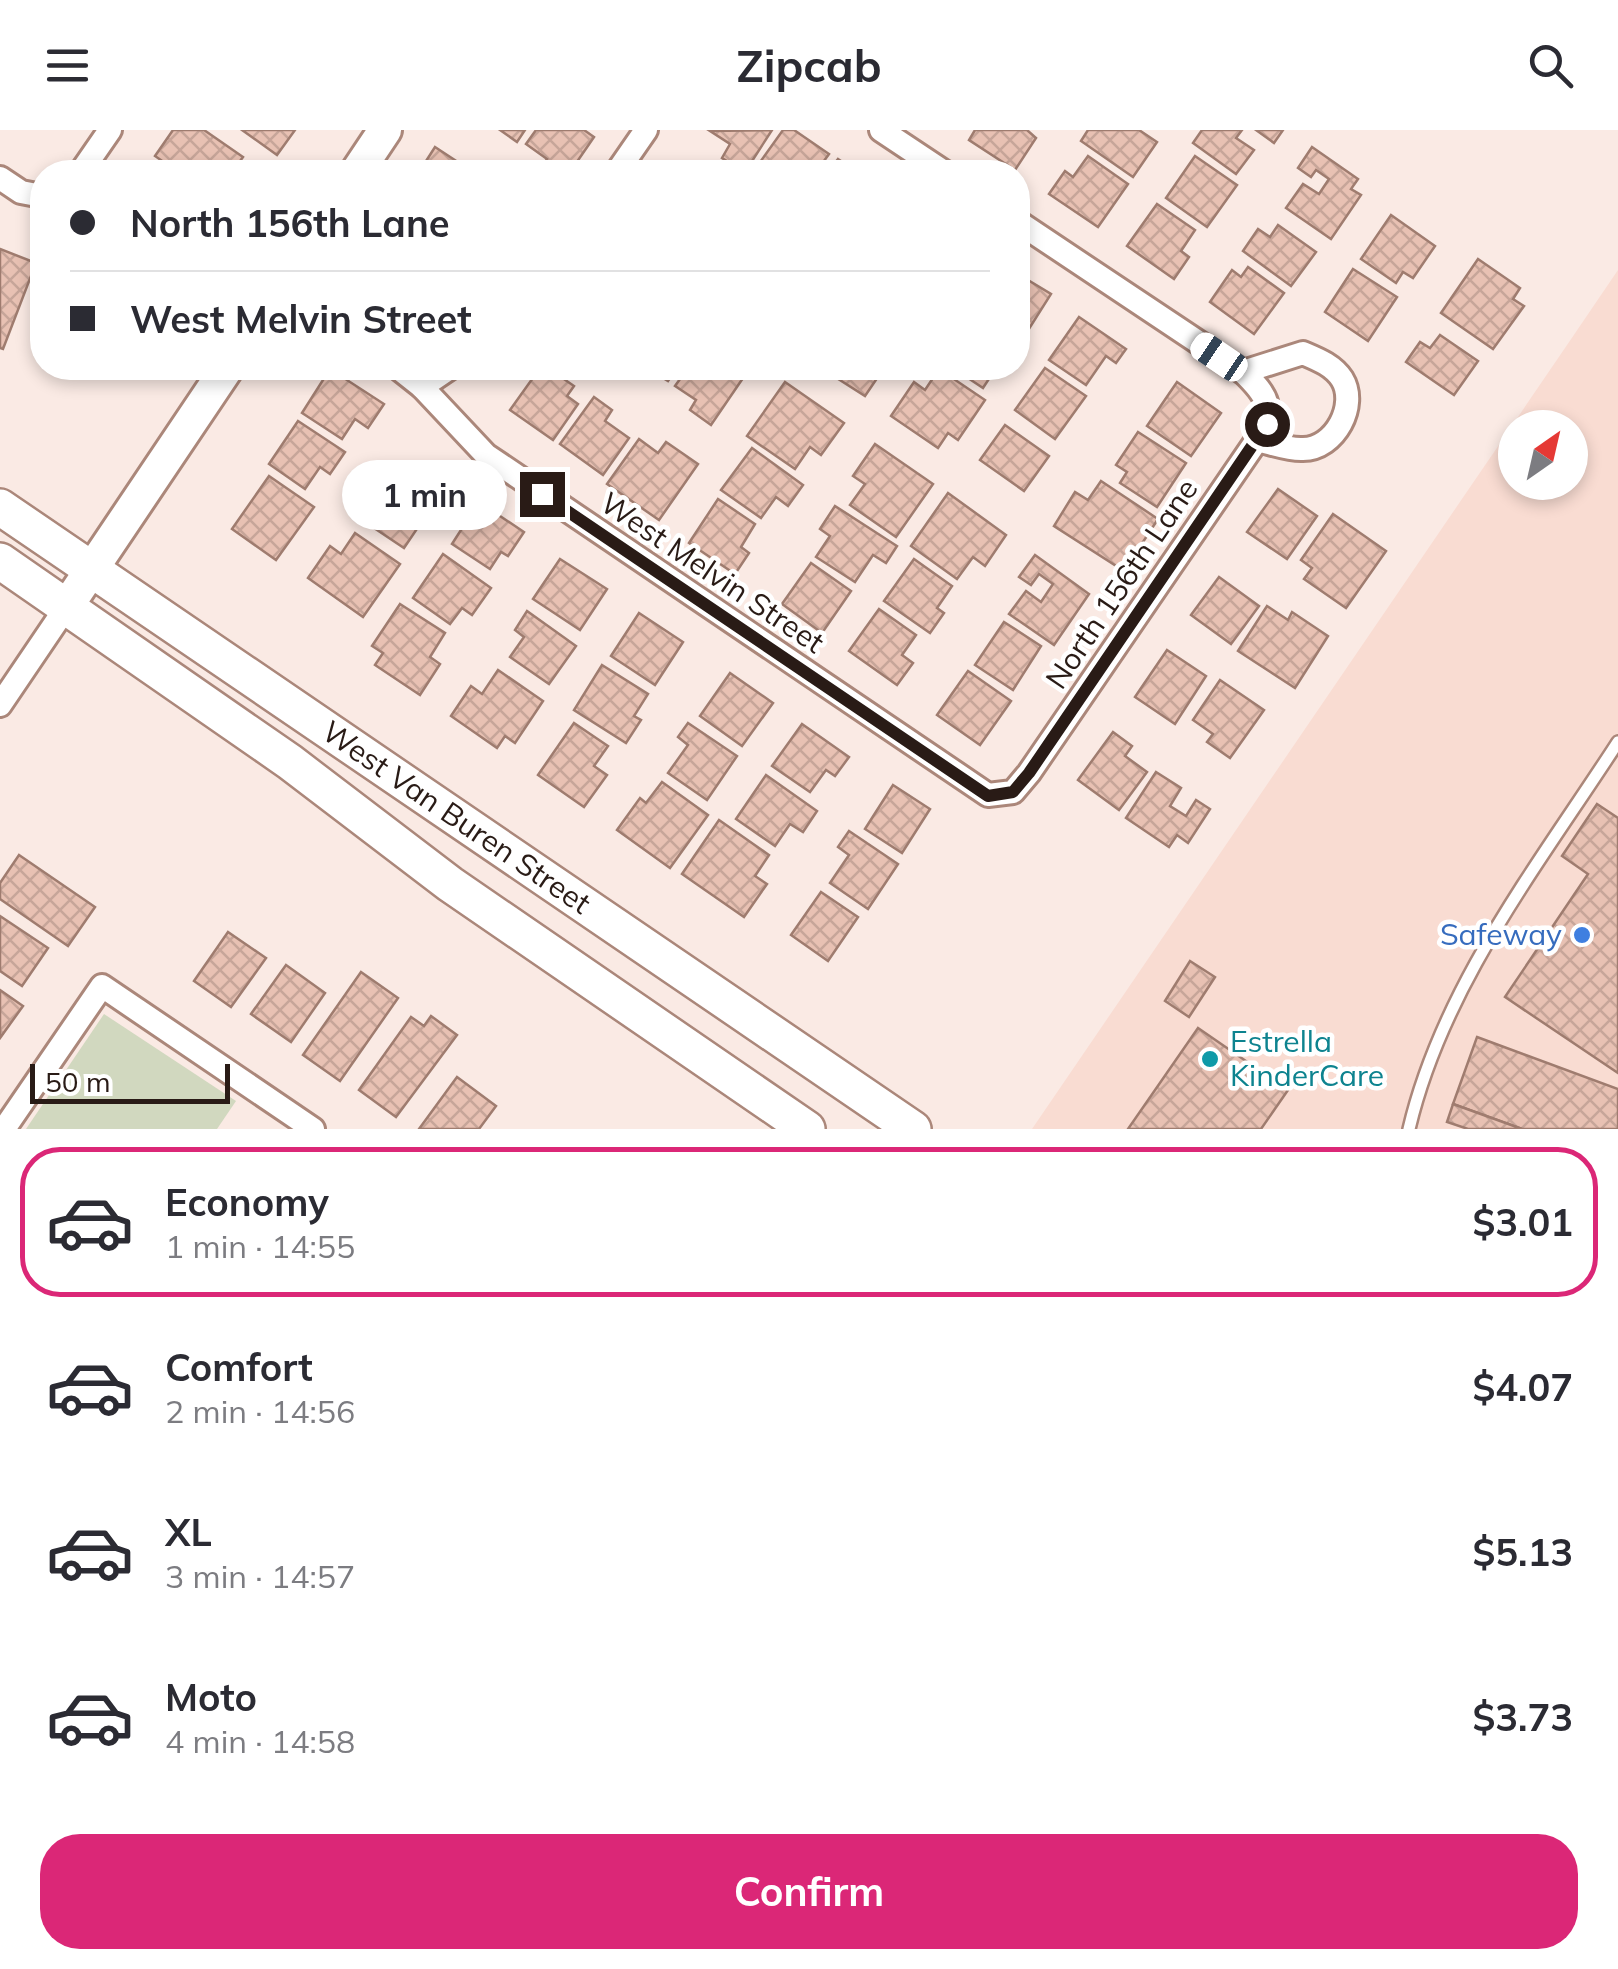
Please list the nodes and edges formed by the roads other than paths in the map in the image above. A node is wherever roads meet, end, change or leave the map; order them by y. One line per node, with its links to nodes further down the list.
1 (110, 130): 5 (street)
2 (385, 130): 6 (street)
3 (646, 130): 7 (street)
4 (882, 130): 8 (street)
5 (89, 160)
6 (365, 160)
7 (625, 160)
8 (926, 160)
9 (0, 178): 10 (street)
10 (30, 194)
11 (1030, 230): 12 (street)
12 (1243, 372): 17 (street, North 156th Lane); 17 (street)
13 (219, 380): 20 (street)
14 (413, 380): 16 (street, West Melvin Street)
15 (432, 380): 16 (street)
16 (422, 387): 24 (street, West Melvin Street)
17 (1257, 440): 24 (street, North 156th Lane)
18 (0, 506): 20 (main road, West Van Buren Street)
19 (0, 561): 21 (main road, West Van Buren Street)
20 (92, 569): 21 (street); 28 (main road, West Van Buren Street)
21 (67, 606): 22 (street); 27 (main road, West Van Buren Street)
22 (0, 705)
23 (1618, 742): 29 (lane)
24 (1013, 792)
25 (6, 1117): 26 (street)
26 (314, 1129)
27 (807, 1129)
28 (912, 1129)
29 (1409, 1129)

